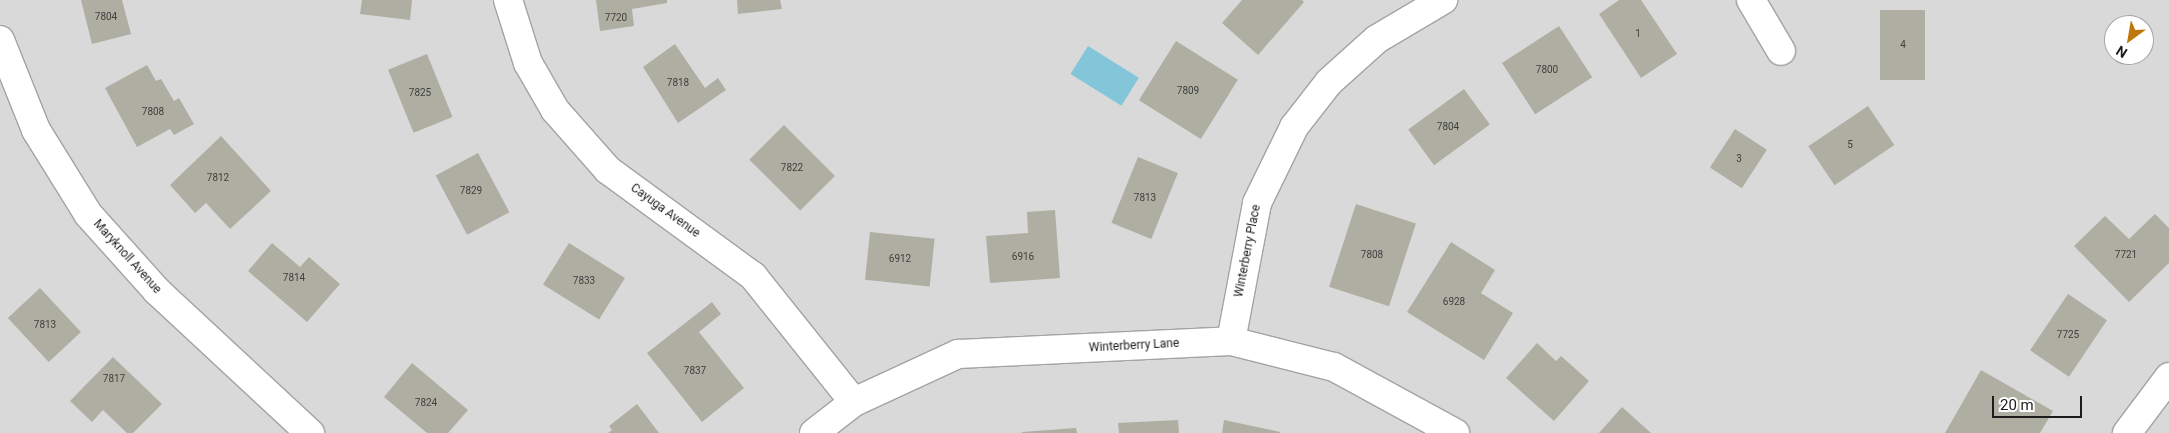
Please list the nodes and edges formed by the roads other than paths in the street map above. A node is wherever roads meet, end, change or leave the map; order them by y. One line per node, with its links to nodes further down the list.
1 (508, 0): 8 (street, Cayuga Avenue)
2 (1443, 0): 6 (street, Winterberry Place)
3 (1751, 0): 5 (street)
4 (0, 40): 9 (street, Maryknoll Avenue)
5 (1781, 51)
6 (1231, 341): 8 (street, Winterberry Lane); 11 (street, Winterberry Lane)
7 (2169, 377): 12 (street)
8 (854, 402): 10 (street, Winterberry Lane)
9 (310, 433)
10 (814, 433)
11 (1455, 433)
12 (2127, 433)

